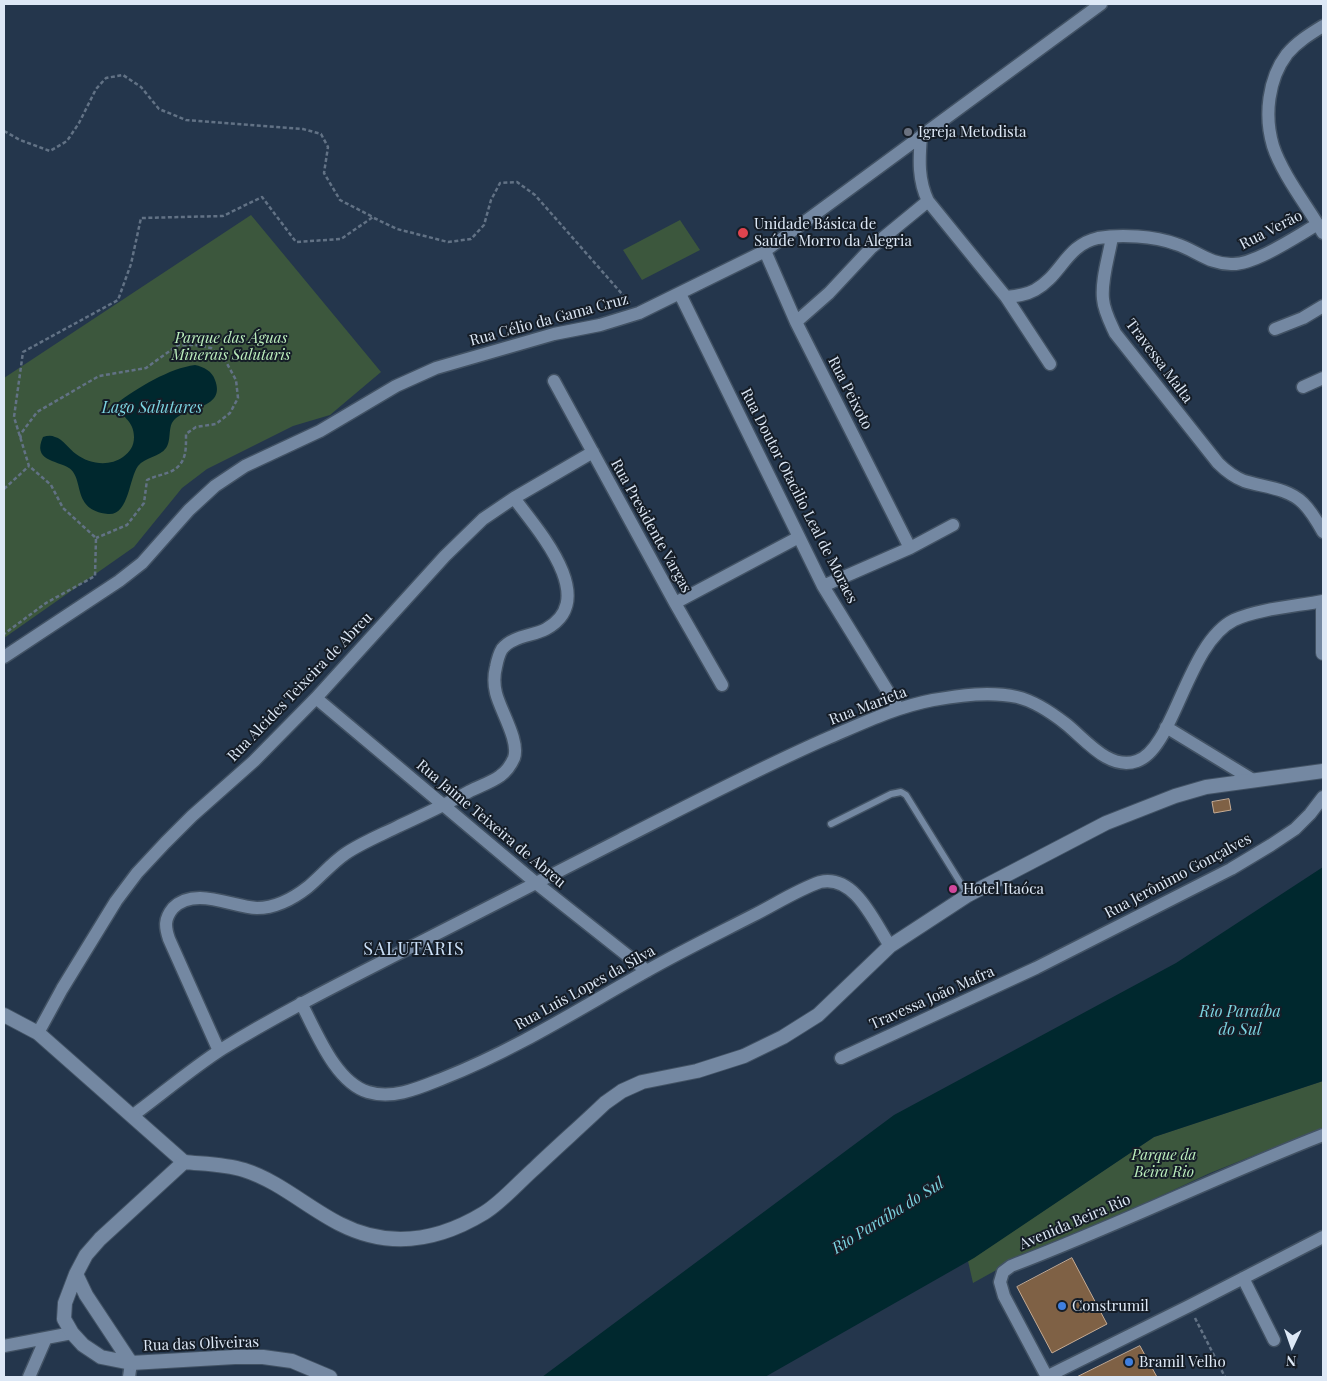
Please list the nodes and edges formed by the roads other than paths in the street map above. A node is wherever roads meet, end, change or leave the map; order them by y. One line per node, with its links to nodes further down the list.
1 (1101, 4): 3 (street, Rua Célio da Gama Cruz)
2 (1323, 26): 5 (street)
3 (921, 136): 4 (street); 7 (street, Rua Célio da Gama Cruz)
4 (928, 201): 9 (street); 11 (street)
5 (1321, 229): 6 (street, Rua Verão)
6 (1112, 236): 9 (street); 20 (street, Travessa Malta)
7 (765, 251): 8 (street, Rua Célio da Gama Cruz); 11 (street, Rua Peixoto)
8 (680, 294): 21 (street, Rua Doutor Otacilio Leal de Moraes); 28 (street, Rua Célio da Gama Cruz)
9 (1006, 297): 13 (street)
10 (1323, 306): 12 (street)
11 (796, 322): 22 (street, Rua Peixoto)
12 (1275, 328)
13 (1050, 364)
14 (1323, 378): 16 (street)
15 (554, 381): 17 (street, Rua Presidente Vargas)
16 (1303, 387)
17 (593, 452): 18 (street, Rua Alcides Teixeira de Abreu); 25 (street, Rua Presidente Vargas)
18 (514, 498): 30 (street, Rua Alcides Teixeira de Abreu); 36 (street)
19 (953, 525): 22 (street)
20 (1323, 532)
21 (799, 537): 23 (street, Rua Doutor Otacilio Leal de Moraes); 25 (street)
22 (910, 548): 23 (street)
23 (823, 586): 31 (street, Rua Doutor Otacilio Leal de Moraes)
24 (1323, 601): 32 (street, Rua Marieta)
25 (675, 603): 29 (street, Rua Presidente Vargas)
26 (1323, 609): 27 (main road)
27 (1323, 653)
28 (4, 657)
29 (722, 685)
30 (316, 698): 36 (street, Rua Jaime Teixeira de Abreu); 45 (street, Rua Alcides Teixeira de Abreu)
31 (898, 708): 32 (street, Rua Marieta); 38 (street, Rua Marieta)
32 (1166, 727): 34 (street)
33 (1323, 771): 34 (main road)
34 (1253, 780): 39 (main road)
35 (1323, 796): 41 (street, Rua Jerônimo Gonçalves)
36 (443, 806): 38 (street, Rua Jaime Teixeira de Abreu); 46 (street)
37 (831, 824): 39 (lane)
38 (536, 883): 42 (street, Rua Jaime Teixeira de Abreu); 43 (street, Rua Marieta)
39 (968, 895): 40 (main road)
40 (890, 946): 42 (street, Rua Luis Lopes da Silva); 50 (main road)
41 (1036, 968): 47 (street, Travessa João Mafra)
42 (647, 971): 43 (street, Rua Luis Lopes da Silva)
43 (301, 1003): 46 (street, Rua Marieta)
44 (4, 1014): 45 (main road)
45 (38, 1032): 48 (main road)
46 (219, 1051): 48 (street, Rua Marieta)
47 (841, 1058)
48 (132, 1116): 50 (main road)
49 (1323, 1135): 61 (street, Avenida Beira Rio)
50 (184, 1162): 52 (main road)
51 (1323, 1237): 53 (street)
52 (76, 1274): 54 (main road, Rua das Oliveiras); 58 (main road, Rua das Oliveiras)
53 (1243, 1278): 56 (street); 61 (street)
54 (72, 1332): 55 (street); 58 (main road, Rua das Oliveiras)
55 (46, 1338): 57 (street); 59 (street)
56 (1274, 1340)
57 (4, 1346)
58 (130, 1370): 60 (main road, Rua das Oliveiras)
59 (29, 1377)
60 (330, 1377)
61 (1047, 1377)

